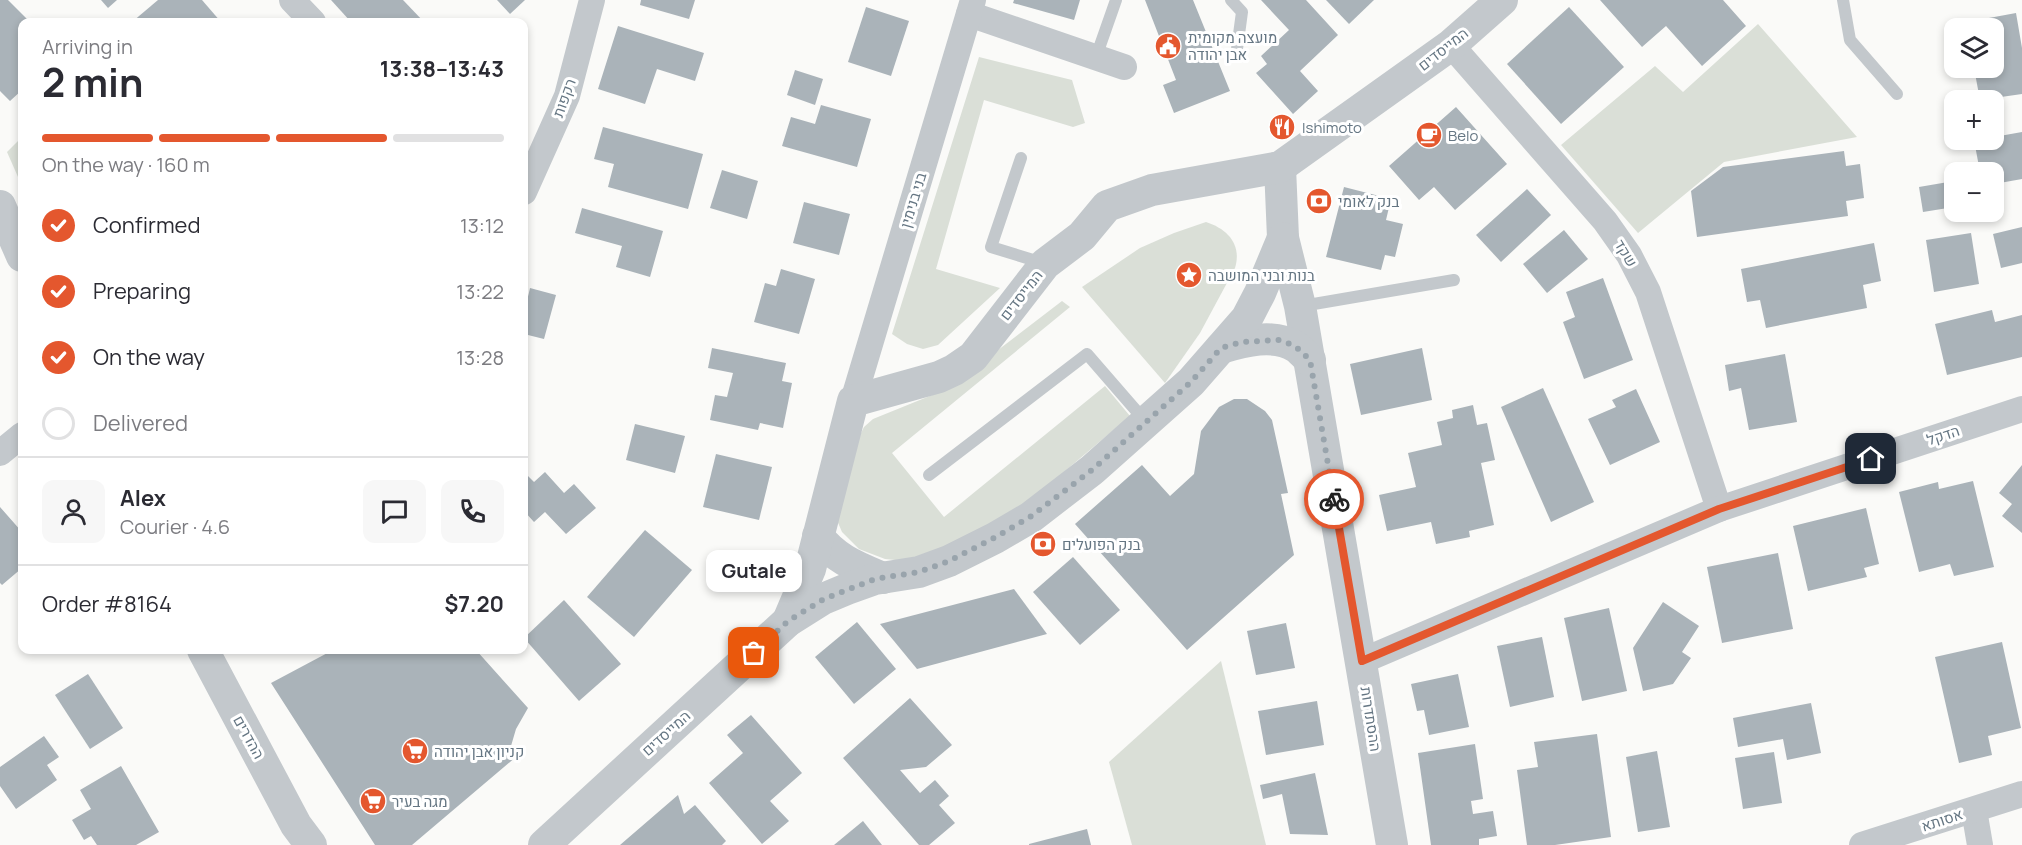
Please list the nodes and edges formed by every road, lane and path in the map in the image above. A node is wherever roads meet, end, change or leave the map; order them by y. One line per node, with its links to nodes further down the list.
1 (292, 0): 8 (street)
2 (592, 0): 16 (street, רקפות)
3 (1116, 0): 11 (lane)
4 (1231, 0): 10 (lane)
5 (1502, 0): 9 (street, המייסדים)
6 (1843, 0): 13 (lane)
7 (971, 7): 11 (street); 25 (street, בני בנימין)
8 (309, 18)
9 (1452, 45): 15 (street, המייסדים); 31 (street, שקד)
10 (1237, 49)
11 (1096, 57): 12 (street)
12 (1124, 67)
13 (1897, 94)
14 (1020, 158): 20 (lane)
15 (1280, 167): 18 (street, ההסתדרות); 20 (street, המייסדים)
16 (528, 183)
17 (0, 206): 19 (street)
18 (1283, 238): 22 (street, ההסתדרות); 23 (street, המייסדים)
19 (18, 247)
20 (1045, 264): 25 (street, המייסדים)
21 (1454, 279): 22 (lane)
22 (1300, 306): 24 (street, ההסתדרות)
23 (1221, 348): 24 (street); 27 (street, המייסדים)
24 (1310, 360): 36 (street, ההסתדרות)
25 (853, 401): 32 (street, המייסדים)
26 (2022, 409): 31 (street, הדקל)
27 (1146, 422): 30 (lane); 33 (street, המייסדים)
28 (18, 438): 29 (street)
29 (0, 453)
30 (929, 475)
31 (1719, 509): 36 (street, הדקל)
32 (818, 536): 33 (street); 34 (street, המייסדים)
33 (883, 578): 34 (street, המייסדים)
34 (788, 621): 40 (street, המייסדים)
35 (205, 654): 39 (street, ההדרים)
36 (1362, 661): 41 (street, ההסתדרות)
37 (2022, 794): 38 (street, אסותא)
38 (1974, 810): 42 (street, אסותא); 43 (street)
39 (303, 838)
40 (544, 845)
41 (1392, 845)
42 (1862, 845)
43 (1980, 845)

